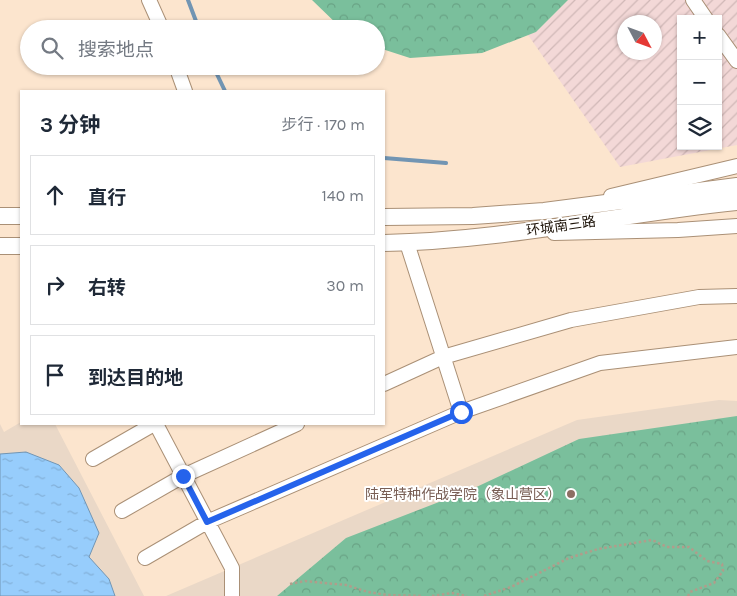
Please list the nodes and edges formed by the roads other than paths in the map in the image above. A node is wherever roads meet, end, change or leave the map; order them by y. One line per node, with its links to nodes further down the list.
1 (149, 0): 4 (street)
2 (692, 0): 3 (street)
3 (703, 15)
4 (158, 20)
5 (722, 40): 6 (street)
6 (737, 61)
7 (179, 75): 8 (street)
8 (185, 90)
9 (737, 166): 12 (street)
10 (737, 186): 12 (main road, 环城南三路)
11 (737, 202): 17 (main road, 环城南三路)
12 (544, 211): 15 (main road, 环城南三路)
13 (0, 216): 14 (main road)
14 (20, 216)
15 (385, 217)
16 (737, 226): 17 (street)
17 (493, 235): 18 (main road, 环城南三路)
18 (407, 243): 19 (main road, 环城南三路); 24 (street)
19 (385, 244)
20 (0, 246): 21 (main road)
21 (20, 246)
22 (737, 296): 24 (street)
23 (737, 347): 26 (street)
24 (443, 357): 25 (street); 26 (street)
25 (385, 384)
26 (461, 412): 33 (street)
27 (153, 425): 30 (street)
28 (156, 425): 31 (street)
29 (295, 425): 31 (street)
30 (93, 459)
31 (183, 476): 32 (street); 33 (street)
32 (122, 511)
33 (207, 522): 34 (street); 35 (street)
34 (145, 558)
35 (232, 596)

